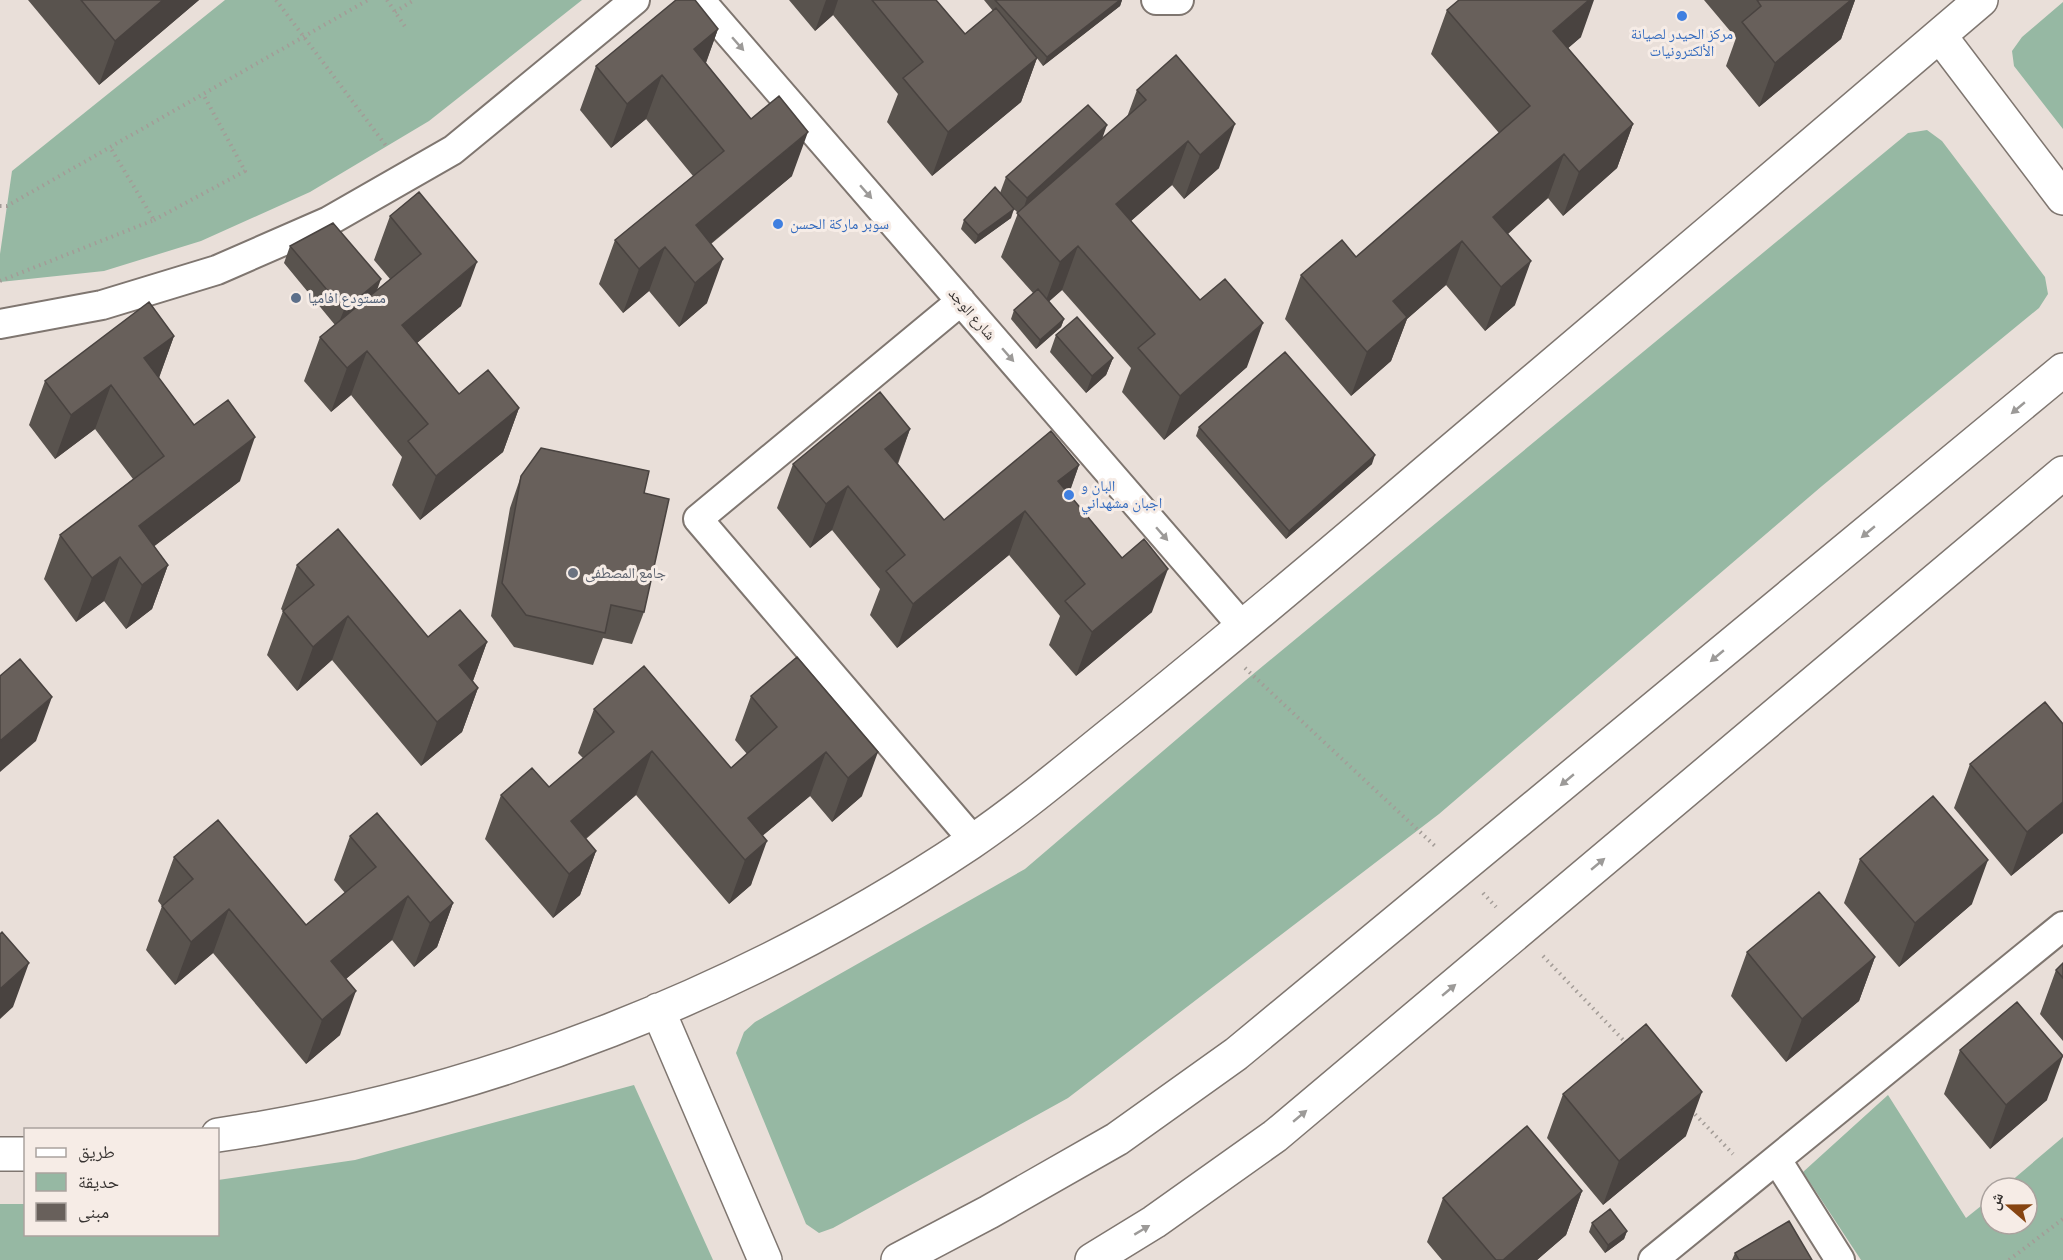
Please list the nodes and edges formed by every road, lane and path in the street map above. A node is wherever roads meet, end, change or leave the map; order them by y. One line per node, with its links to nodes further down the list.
1 (276, 0): 13 (path)
2 (368, 0): 13 (path)
3 (387, 0): 10 (path)
4 (414, 0): 10 (path)
5 (635, 0): 22 (street)
6 (700, 0): 21 (street, شارع الوجد, one-way to 21)
7 (1156, 0): 8 (street)
8 (1179, 0)
9 (1981, 0): 12 (main road)
10 (395, 12): 11 (path)
11 (406, 28)
12 (1940, 36): 17 (main road); 25 (main road)
13 (304, 37): 14 (path); 16 (path)
14 (203, 94): 15 (path); 19 (path)
15 (110, 147): 18 (path); 19 (path)
16 (387, 147)
17 (2063, 198)
18 (0, 206)
19 (154, 220): 20 (path)
20 (0, 280)
21 (961, 301): 25 (street, شارع الوجد, one-way to 25); 26 (street)
22 (0, 324)
23 (2063, 370): 27 (main road, one-way to 27)
24 (2063, 473): 29 (main road, one-way to 24)
25 (1232, 636): 26 (main road); 27 (path)
26 (973, 840): 30 (main road)
27 (1460, 869): 29 (path); 39 (main road)
28 (2063, 926): 36 (street)
29 (1519, 931): 31 (path); 40 (main road, one-way to 29)
30 (658, 1010): 33 (main road); 38 (main road)
31 (1633, 1050)
32 (1690, 1109): 36 (path)
33 (219, 1135)
34 (0, 1154): 35 (main road)
35 (24, 1154)
36 (1767, 1169): 41 (street); 42 (street)
37 (2063, 1220): 43 (path)
38 (765, 1260)
39 (898, 1260)
40 (1092, 1260)
41 (1653, 1260)
42 (1840, 1260)
43 (2009, 1260)

